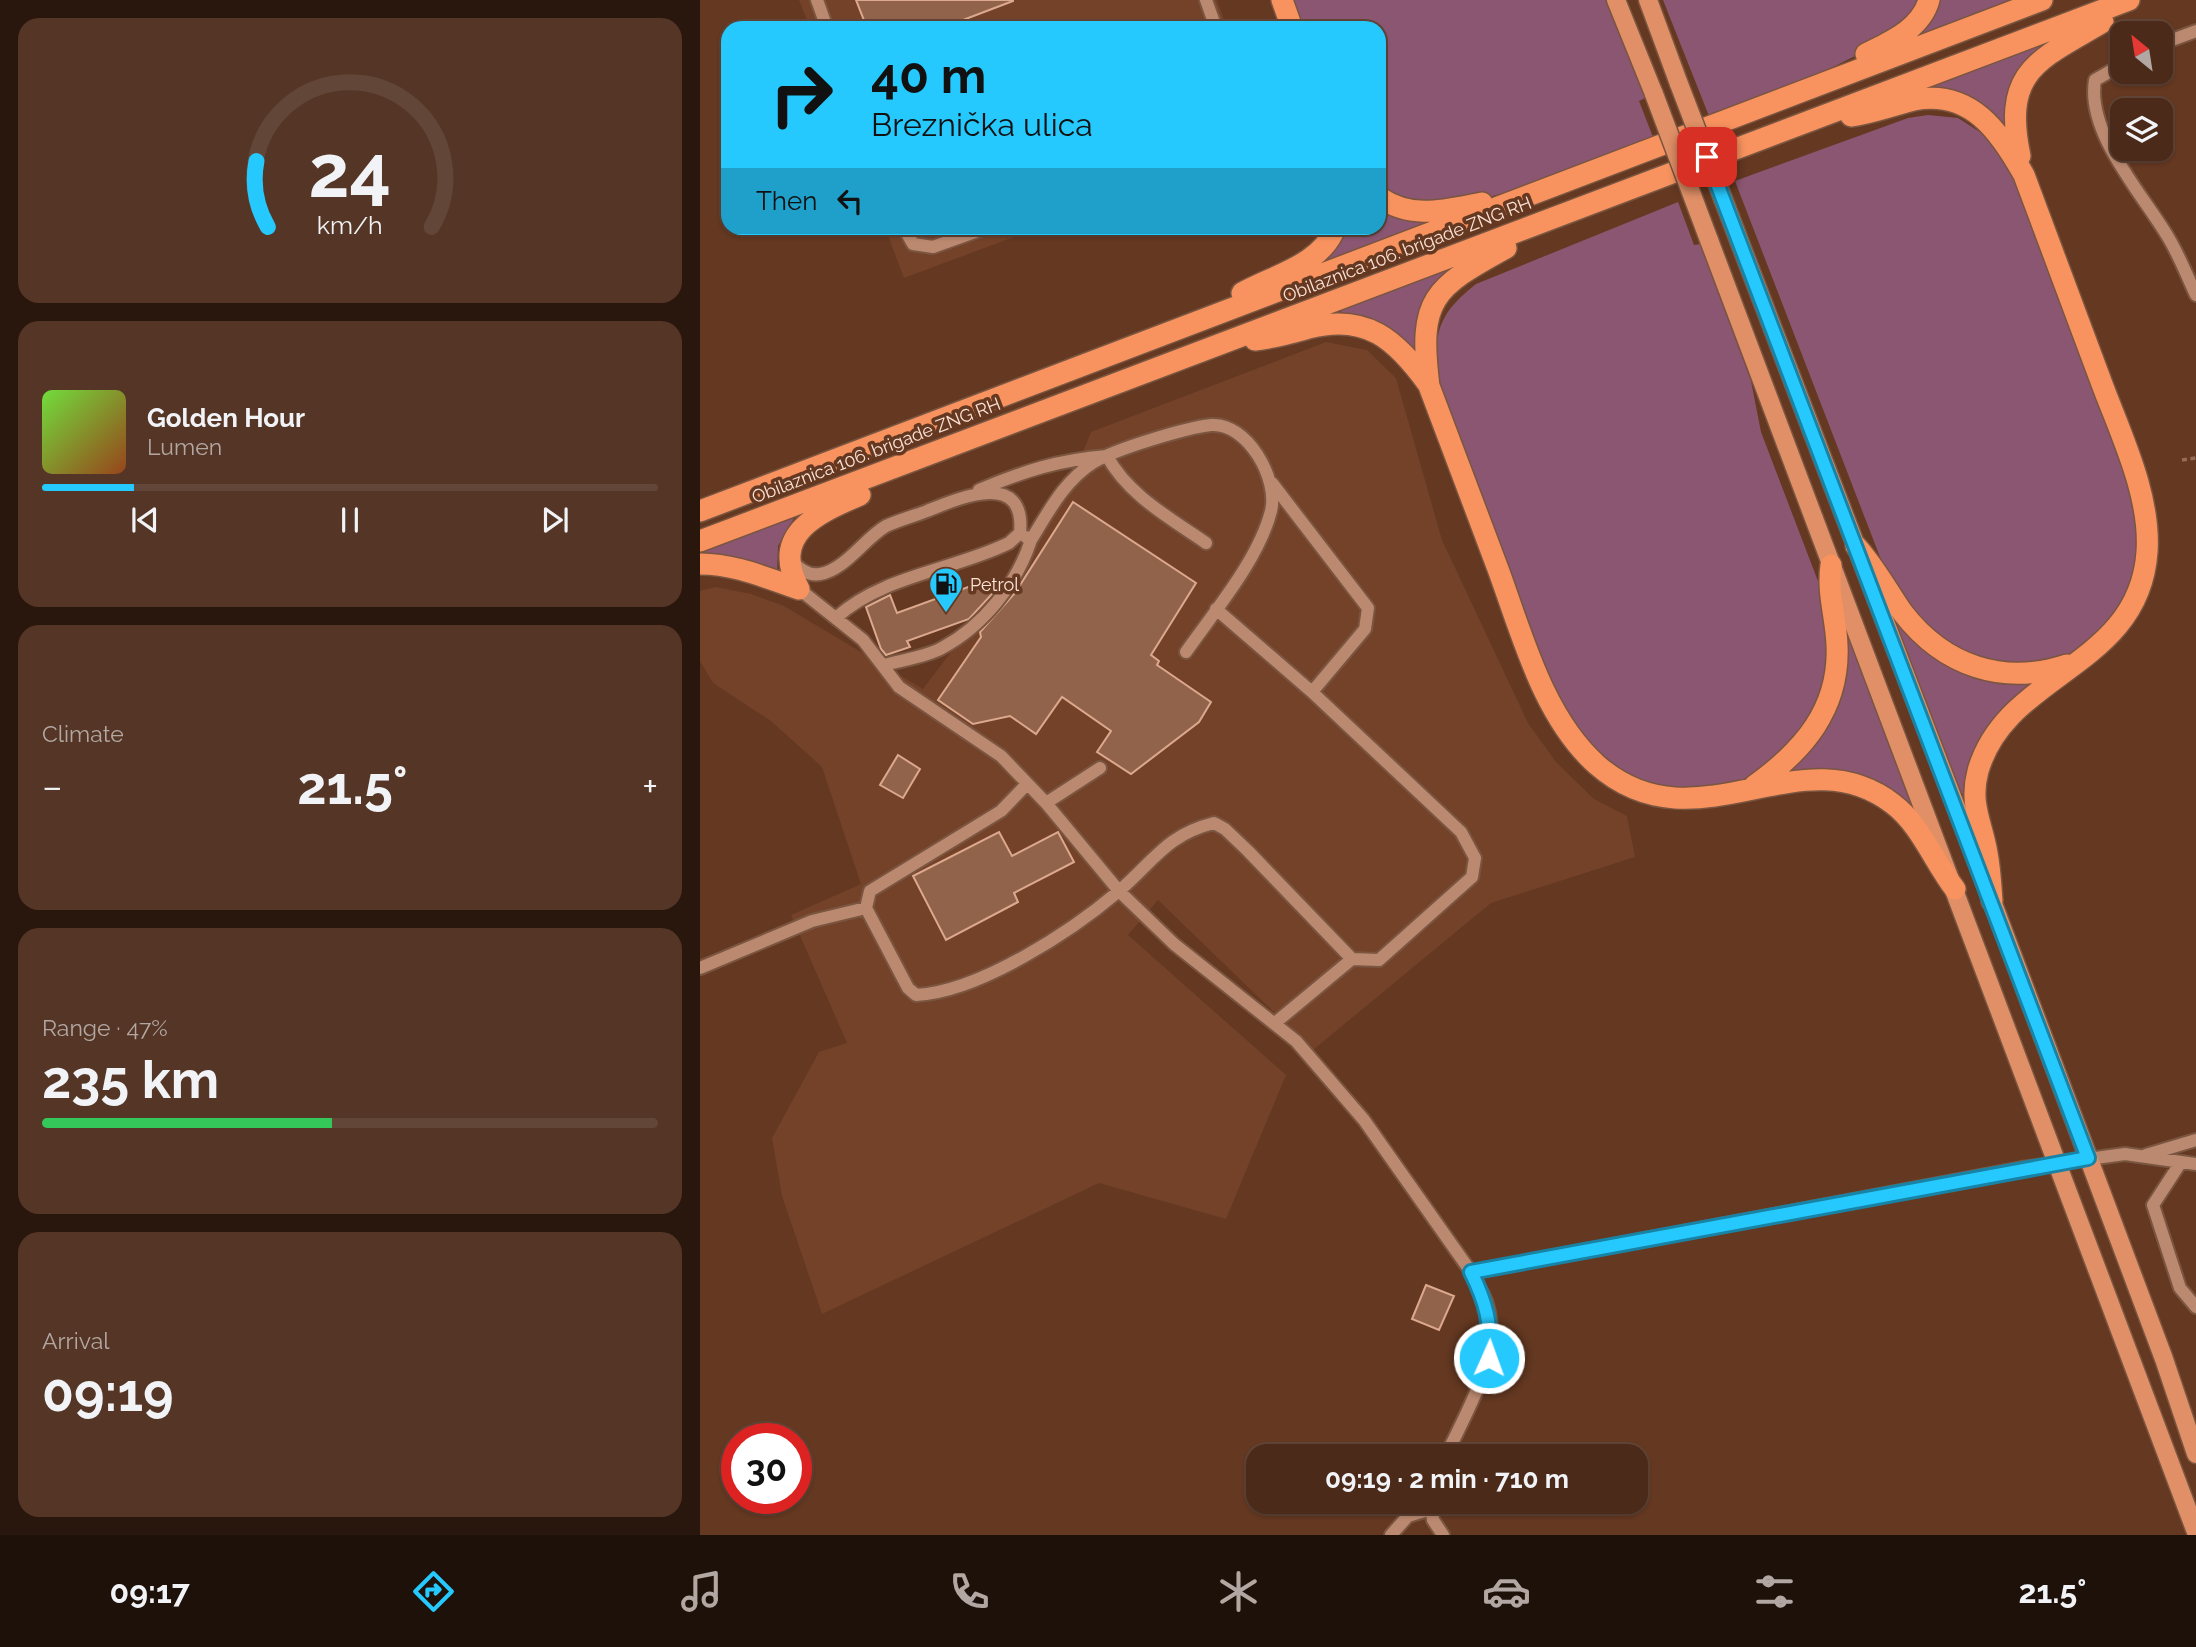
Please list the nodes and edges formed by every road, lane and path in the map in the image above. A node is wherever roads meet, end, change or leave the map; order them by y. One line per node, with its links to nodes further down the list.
1 (817, 0): 9 (street)
2 (1206, 0): 10 (street)
3 (1282, 0): 11 (highway)
4 (1616, 0): 41 (main road, bridge)
5 (1648, 0): 38 (main road, bridge)
6 (1929, 0): 15 (highway)
7 (2042, 0): 15 (highway, Obilaznica 106. brigade ZNG RH)
8 (2132, 0): 16 (highway, Obilaznica 106. brigade ZNG RH); 17 (highway)
9 (824, 21)
10 (1214, 21)
11 (1290, 21)
12 (2196, 31): 13 (street)
13 (2174, 39)
14 (2110, 71): 24 (street)
15 (1818, 86): 18 (highway, Obilaznica 106. brigade ZNG RH)
16 (1825, 115): 17 (highway); 20 (highway, Obilaznica 106. brigade ZNG RH)
17 (2024, 175): 46 (highway)
18 (1522, 198): 19 (highway); 25 (highway, Obilaznica 106. brigade ZNG RH)
19 (1386, 200)
20 (1538, 224): 26 (highway, Obilaznica 106. brigade ZNG RH); 27 (highway)
21 (908, 235): 22 (street)
22 (966, 235)
23 (1332, 235): 25 (highway)
24 (2196, 295)
25 (1221, 313): 34 (highway, Obilaznica 106. brigade ZNG RH)
26 (1229, 340): 27 (highway); 31 (highway, Obilaznica 106. brigade ZNG RH)
27 (1429, 386): 51 (highway)
28 (1107, 456): 32 (street); 33 (street); 35 (street); 37 (street)
29 (2196, 458): 30 (path)
30 (2182, 460)
31 (913, 461): 36 (highway, Obilaznica 106. brigade ZNG RH); 39 (highway)
32 (1272, 483): 43 (street); 48 (street)
33 (969, 494): 35 (street); 39 (street)
34 (700, 511)
35 (1025, 537): 44 (street); 47 (street)
36 (700, 541)
37 (1206, 543)
38 (1856, 546): 46 (highway); 55 (main road)
39 (789, 558): 42 (highway)
40 (700, 564): 42 (highway)
41 (1831, 565): 51 (highway); 53 (main road)
42 (799, 589): 44 (street)
43 (1216, 609): 45 (street); 48 (street)
44 (837, 617): 47 (street)
45 (1186, 652)
46 (2079, 661): 55 (highway)
47 (884, 665): 50 (street)
48 (1312, 692): 57 (street)
49 (1100, 768): 52 (street)
50 (1027, 783): 52 (street); 56 (street)
51 (1750, 789): 53 (highway)
52 (1046, 803): 54 (street)
53 (1955, 889): 64 (main road)
54 (1119, 891): 56 (street); 57 (street); 59 (street)
55 (1992, 901): 62 (main road)
56 (866, 908): 58 (street)
57 (1352, 959): 59 (street)
58 (700, 968)
59 (1275, 1023): 66 (street)
60 (2196, 1140): 61 (street)
61 (2144, 1156): 62 (street); 63 (street)
62 (2088, 1158): 64 (street); 69 (main road)
63 (2181, 1162): 65 (street); 67 (street)
64 (2059, 1163): 66 (street); 72 (main road)
65 (2196, 1164)
66 (1471, 1272): 68 (street)
67 (2196, 1307)
68 (1451, 1444)
69 (2196, 1454)
70 (1412, 1514): 73 (street)
71 (1435, 1514): 74 (street)
72 (2196, 1532)
73 (1391, 1535)
74 (1443, 1535)

